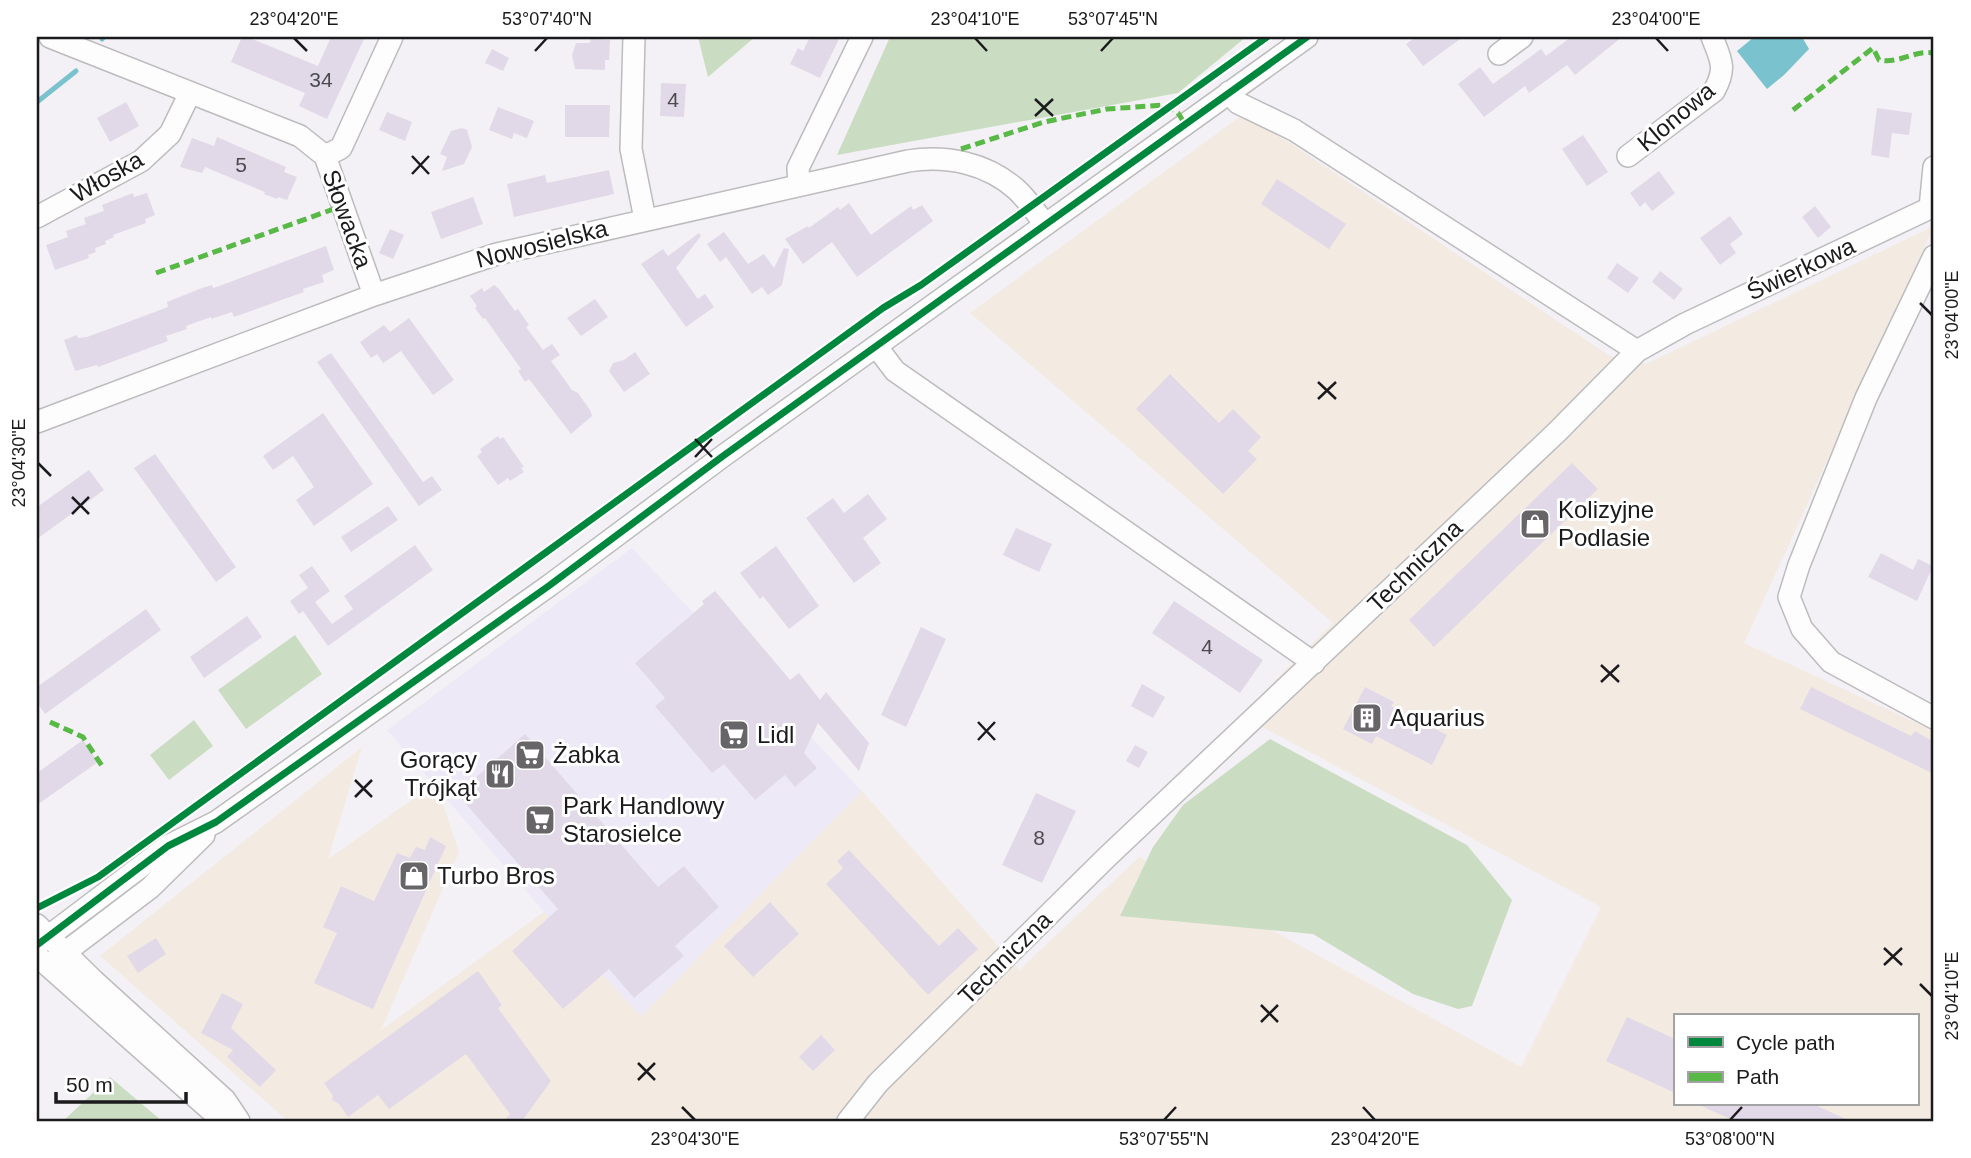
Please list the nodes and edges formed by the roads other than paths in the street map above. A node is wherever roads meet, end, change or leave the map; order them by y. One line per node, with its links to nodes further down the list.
1 (50, 37): 10 (street)
2 (392, 37): 11 (street, Słowacka)
3 (634, 37): 17 (street)
4 (862, 37): 14 (street)
5 (1307, 37): 9 (street)
6 (1522, 37): 8 (street)
7 (1712, 37): 12 (street, Klonowa)
8 (1499, 54)
9 (1229, 92): 18 (street); 22 (street)
10 (190, 93): 11 (street); 16 (street, Włoska)
11 (325, 156): 20 (street, Słowacka)
12 (1628, 156)
13 (1934, 167): 15 (street, Świerkowa)
14 (799, 184): 17 (street, Nowosielska); 18 (street, Nowosielska)
15 (1932, 209): 22 (street, Świerkowa)
16 (37, 216)
17 (645, 219): 20 (street, Nowosielska)
18 (1045, 224): 21 (street)
19 (1934, 256): 25 (street)
20 (374, 295): 23 (street, Nowosielska)
21 (876, 346): 24 (street); 26 (street)
22 (1637, 351): 24 (street, Techniczna)
23 (37, 422)
24 (1314, 663): 31 (street, Techniczna)
25 (1934, 718)
26 (216, 822): 27 (street); 28 (street)
27 (40, 935): 28 (street)
28 (64, 953): 29 (street); 30 (street)
29 (40, 965): 30 (street)
30 (236, 1121)
31 (848, 1121)

